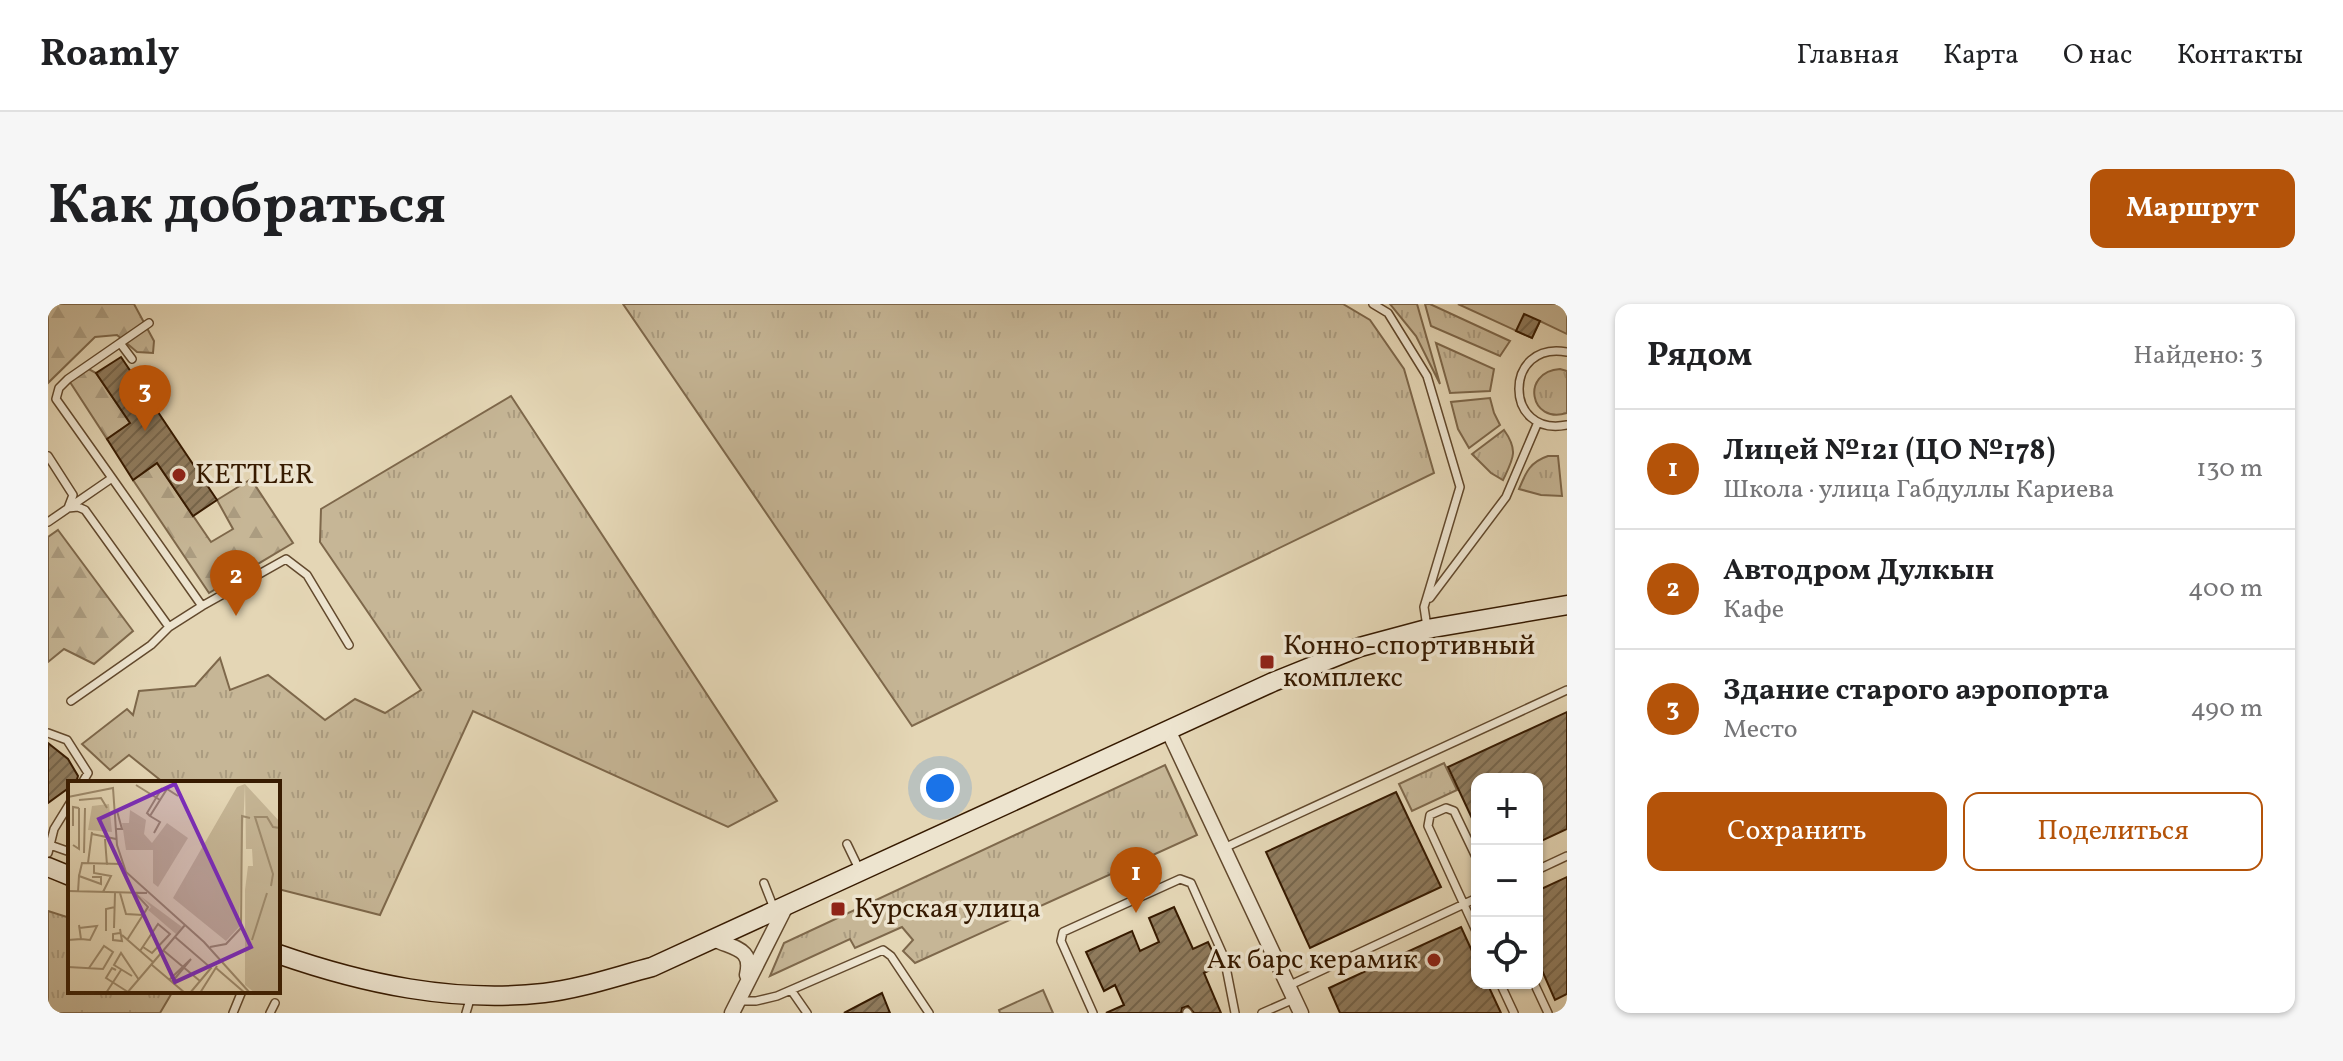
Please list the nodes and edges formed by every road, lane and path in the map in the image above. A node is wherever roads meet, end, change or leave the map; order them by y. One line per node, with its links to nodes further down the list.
1 (1373, 304): 14 (lane)
2 (149, 323): 3 (lane)
3 (120, 343): 5 (lane); 6 (lane)
4 (1567, 352): 8 (lane)
5 (132, 359)
6 (56, 399): 7 (lane); 11 (lane)
7 (48, 406)
8 (1538, 422): 9 (lane); 14 (lane)
9 (1567, 425)
10 (48, 456): 12 (lane)
11 (112, 478): 12 (lane); 15 (lane)
12 (68, 508): 13 (lane); 17 (lane)
13 (48, 522)
14 (1426, 603): 18 (lane)
15 (202, 606): 17 (lane); 19 (lane)
16 (1566, 606): 18 (main road)
17 (169, 627): 21 (lane)
18 (1427, 629): 22 (main road)
19 (349, 645)
20 (1567, 690): 29 (lane)
21 (71, 701)
22 (1168, 730): 29 (street); 33 (main road)
23 (48, 733): 24 (lane)
24 (83, 781)
25 (68, 806): 28 (lane)
26 (847, 844): 33 (lane)
27 (1471, 846): 37 (lane)
28 (49, 849)
29 (1223, 849): 45 (street)
30 (1567, 856): 32 (lane)
31 (48, 867): 34 (main road)
32 (1543, 867)
33 (860, 871): 38 (main road)
34 (68, 875)
35 (764, 883): 38 (lane)
36 (1471, 901): 37 (lane)
37 (1464, 904): 39 (lane); 45 (lane)
38 (780, 910): 40 (main road); 47 (street)
39 (1471, 920)
40 (716, 940): 47 (street); 49 (main road)
41 (280, 955): 49 (main road)
42 (1503, 989): 58 (lane)
43 (1537, 989): 59 (lane)
44 (791, 990): 47 (lane); 52 (lane); 53 (lane)
45 (1291, 992): 56 (lane); 57 (street)
46 (241, 993): 50 (lane)
47 (737, 1002)
48 (275, 1003): 51 (lane)
49 (468, 1004)
50 (233, 1013)
51 (270, 1013)
52 (807, 1013)
53 (929, 1013)
54 (1093, 1013): 55 (lane)
55 (1235, 1013)
56 (1262, 1013)
57 (1301, 1013)
58 (1514, 1013)
59 (1548, 1013)

